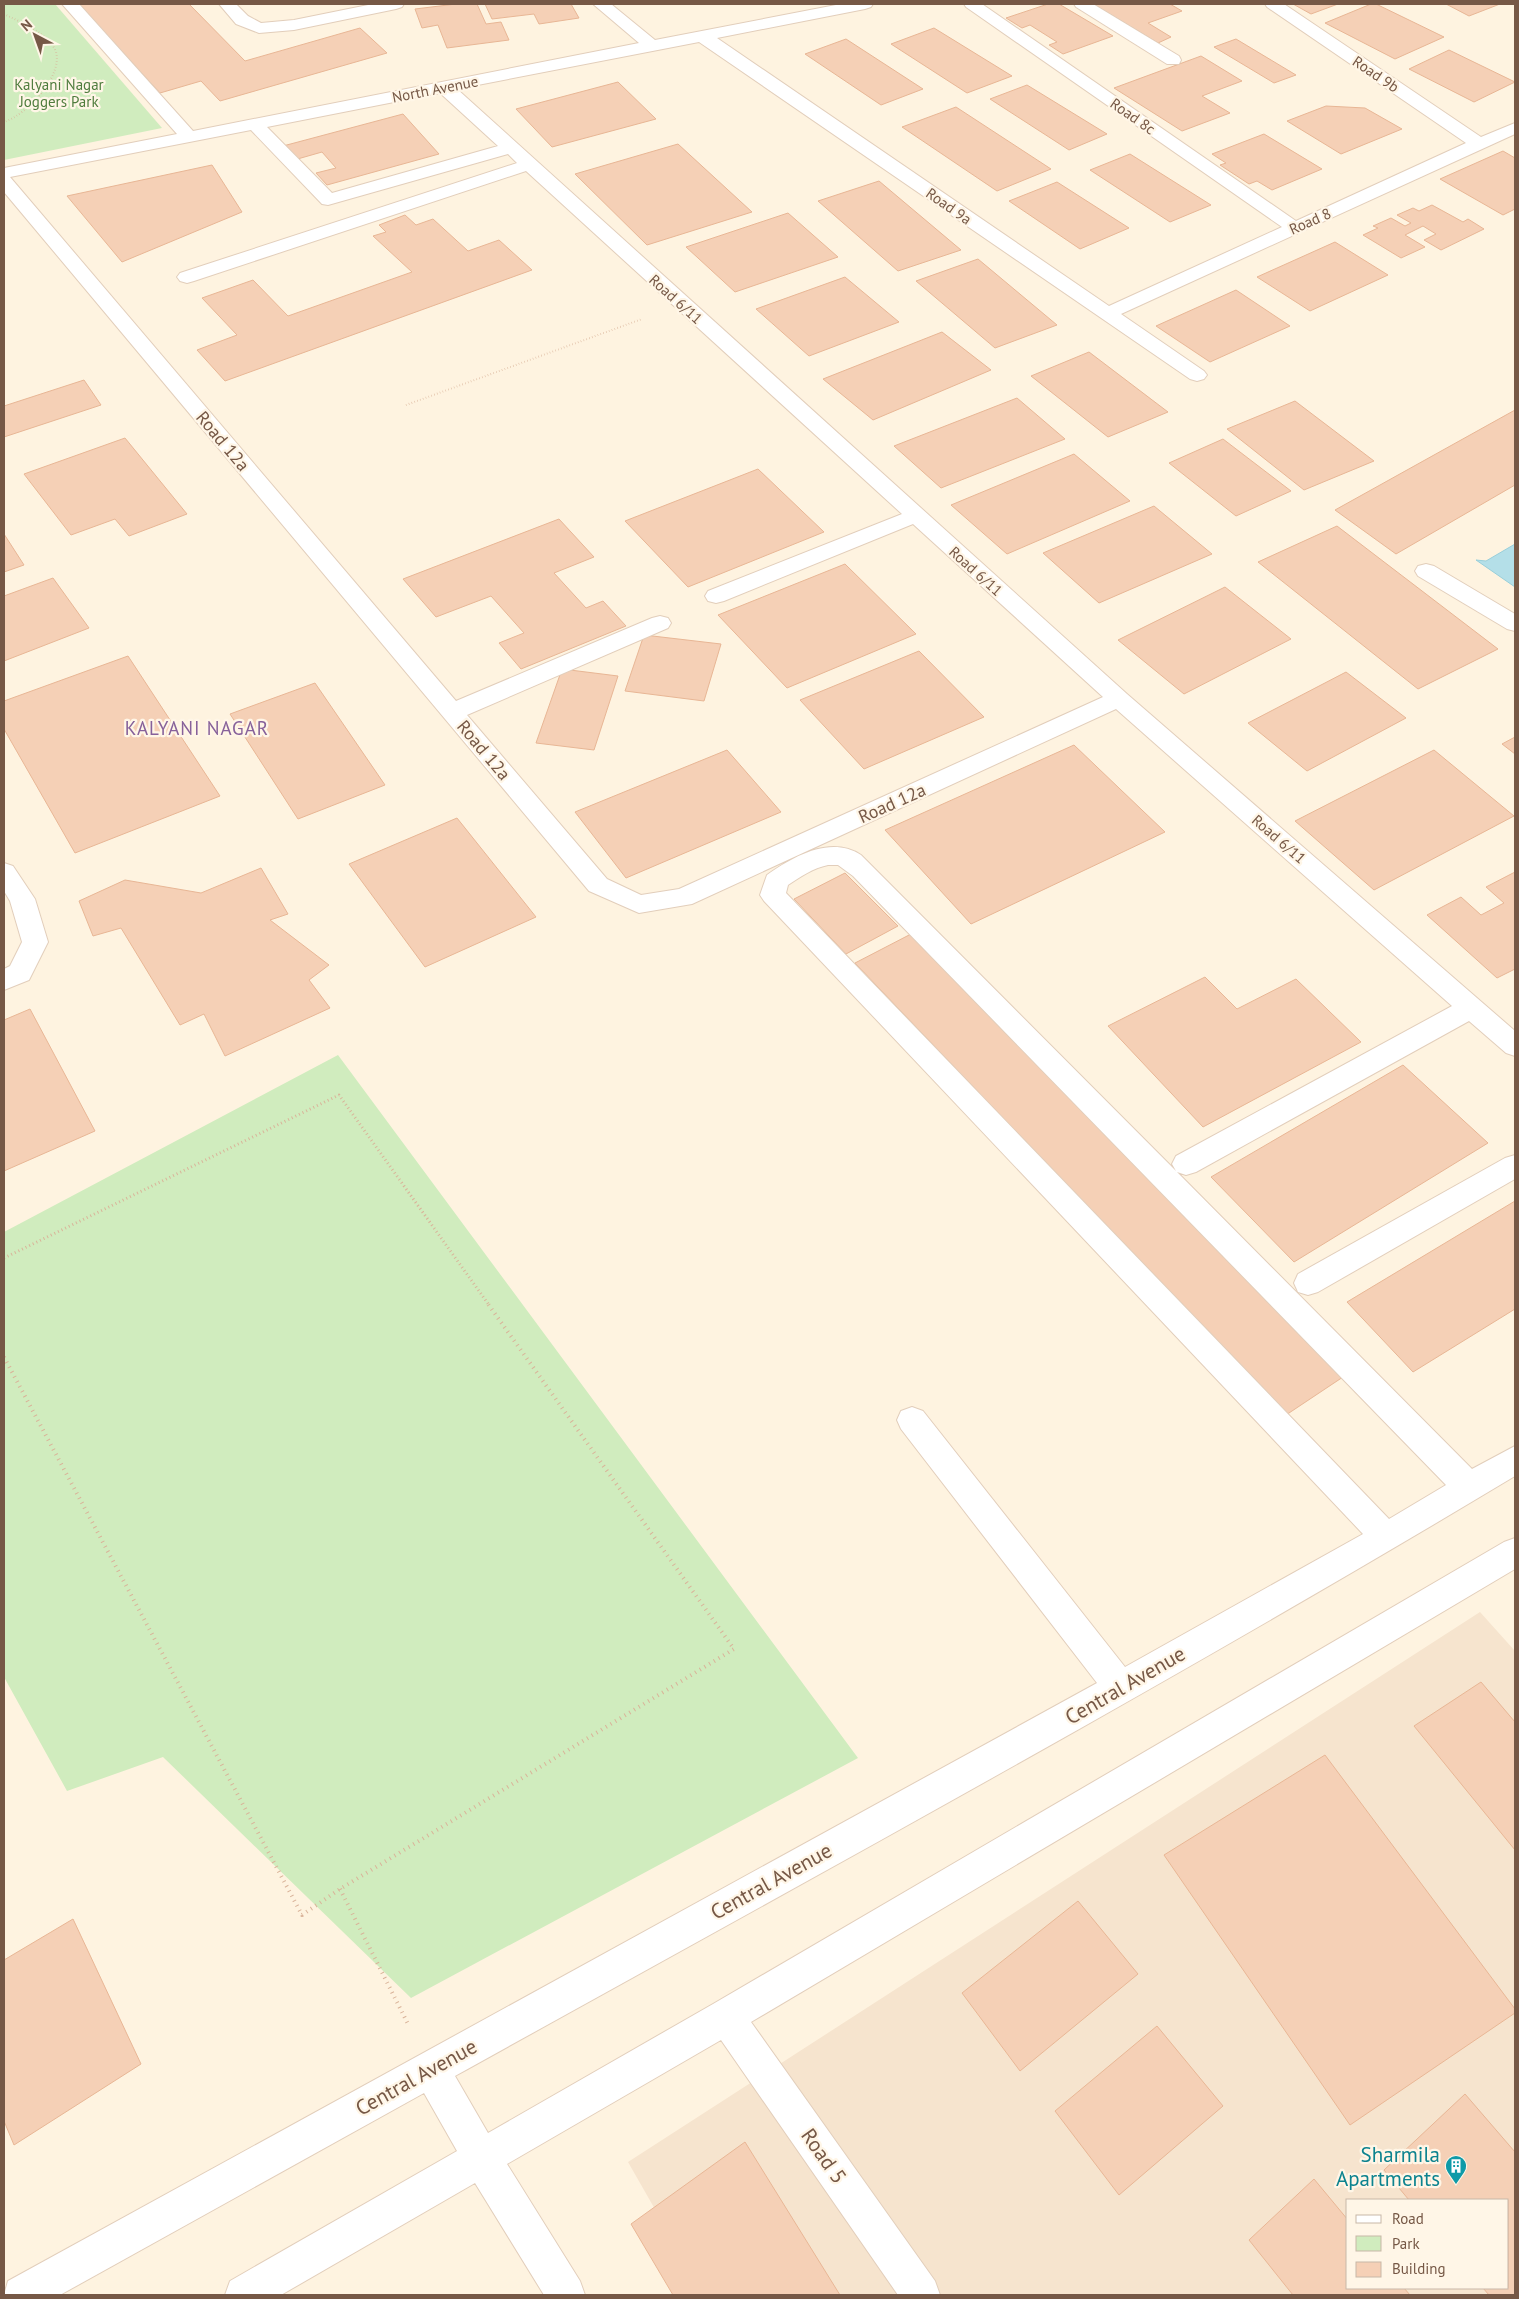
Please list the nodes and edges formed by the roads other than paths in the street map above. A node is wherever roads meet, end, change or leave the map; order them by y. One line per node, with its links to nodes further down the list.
1 (70, 4): 15 (street)
2 (227, 4): 3 (street)
3 (396, 4)
4 (601, 4): 10 (street)
5 (865, 4): 9 (street, North Avenue)
6 (972, 4): 21 (street, Road 8c)
7 (1082, 4): 11 (street)
8 (1273, 4): 16 (street, Road 9b)
9 (701, 35): 10 (street, North Avenue); 23 (street, Road 9a)
10 (651, 45): 12 (street, North Avenue)
11 (1173, 60)
12 (444, 87): 13 (street, North Avenue); 17 (street, Road 6/11)
13 (254, 124): 15 (street, North Avenue); 17 (street)
14 (1515, 128): 16 (street, Road 8)
15 (189, 137): 19 (street, North Avenue)
16 (1479, 144): 21 (street, Road 8)
17 (510, 148): 18 (street, Road 6/11)
18 (528, 165): 22 (street); 25 (street, Road 6/11)
19 (4, 173)
20 (4, 181): 31 (street, Road 12a)
21 (1295, 228): 23 (street, Road 8)
22 (187, 277)
23 (1106, 314): 24 (street, Road 9a)
24 (1197, 376)
25 (915, 516): 27 (street); 30 (street, Road 6/11)
26 (1426, 571): 29 (street)
27 (716, 596)
28 (660, 623): 31 (street)
29 (1515, 624)
30 (1119, 700): 31 (street, Road 12a); 34 (street, Road 6/11)
31 (452, 712)
32 (4, 872): 33 (street)
33 (4, 980)
34 (1472, 1008): 35 (street, Road 6/11); 36 (street)
35 (1515, 1046)
36 (1186, 1164)
37 (1515, 1166): 38 (street)
38 (1308, 1283)
39 (912, 1420): 44 (street)
40 (1515, 1460): 41 (street, Central Avenue)
41 (1469, 1486): 42 (street, Central Avenue); 42 (street)
42 (1386, 1537): 44 (street, Central Avenue)
43 (1515, 1552): 45 (street)
44 (1120, 1687): 46 (street, Central Avenue)
45 (726, 2017): 47 (street); 51 (street, Road 5)
46 (431, 2069): 47 (street); 48 (street, Central Avenue)
47 (482, 2159): 49 (street); 50 (street)
48 (22, 2295)
49 (244, 2295)
50 (566, 2295)
51 (921, 2295)

